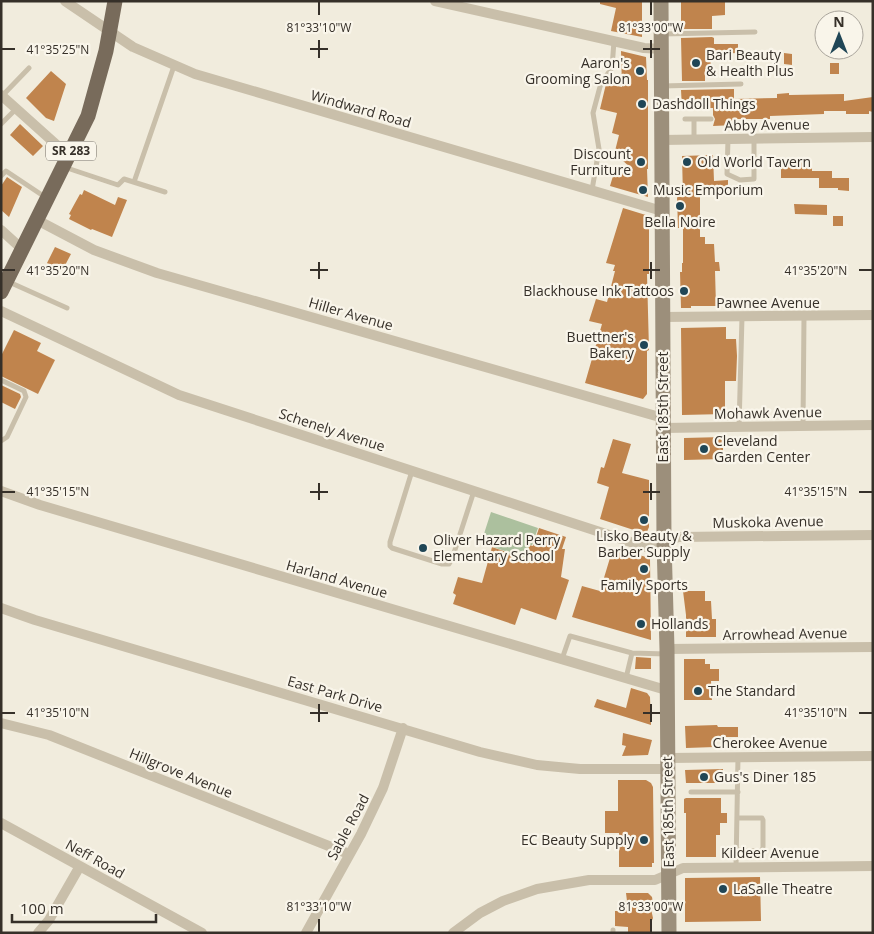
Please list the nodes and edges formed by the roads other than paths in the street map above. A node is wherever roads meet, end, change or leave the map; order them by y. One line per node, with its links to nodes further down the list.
1 (65, 1): 5 (street, Windward Road)
2 (116, 1): 5 (main road, SR 283)
3 (435, 1): 8 (street)
4 (661, 1): 7 (street, East 185th Street)
5 (109, 32): 10 (street, Windward Road); 25 (main road, SR 283)
6 (755, 32): 7 (lane)
7 (662, 34): 9 (street, East 185th Street)
8 (614, 41): 9 (street); 28 (lane)
9 (662, 49): 13 (street, East 185th Street)
10 (174, 66): 27 (lane); 28 (street, Windward Road)
11 (29, 68): 14 (lane)
12 (741, 84): 13 (lane)
13 (662, 86): 23 (street, East 185th Street)
14 (2, 96): 15 (street)
15 (16, 108): 19 (lane); 25 (street)
16 (684, 119): 17 (lane)
17 (694, 119): 18 (lane); 24 (lane)
18 (711, 119)
19 (1, 124)
20 (873, 138): 22 (street, Abby Avenue)
21 (728, 139): 22 (street, Abby Avenue); 22 (lane); 24 (street, Abby Avenue)
22 (754, 139)
23 (662, 140): 24 (street, Abby Avenue); 31 (street, East 185th Street)
24 (694, 140)
25 (66, 162): 27 (lane); 30 (main road, SR 283)
26 (1, 176): 30 (lane)
27 (134, 182): 29 (lane)
28 (592, 191): 31 (street, Windward Road)
29 (165, 192)
30 (47, 199): 32 (main road, SR 283)
31 (662, 211): 40 (street, East 185th Street)
32 (38, 220): 34 (main road, SR 283); 43 (street, Hiller Avenue)
33 (1, 230): 34 (street)
34 (22, 249): 35 (main road, SR 283)
35 (4, 286): 36 (lane)
36 (67, 308)
37 (1, 311): 48 (street, Schenely Avenue)
38 (873, 315): 39 (street, Pawnee Avenue)
39 (804, 316): 41 (street, Pawnee Avenue); 45 (lane)
40 (662, 317): 41 (street, Pawnee Avenue); 43 (street, East 185th Street)
41 (742, 317): 46 (lane)
42 (1, 380): 47 (lane)
43 (663, 423): 46 (street, Mohawk Avenue); 52 (street, East 185th Street)
44 (873, 425): 45 (street, Mohawk Avenue)
45 (803, 426): 46 (street, Mohawk Avenue)
46 (739, 427)
47 (1, 441)
48 (412, 471): 50 (street, Schenely Avenue); 50 (lane)
49 (1, 491): 57 (street, Harland Avenue)
50 (474, 491): 52 (street, Schenely Avenue)
51 (873, 535): 52 (street, Muskoka Avenue)
52 (664, 542): 55 (street, East 185th Street)
53 (1, 608): 61 (street, East Park Drive)
54 (873, 647): 55 (street, Arrowhead Avenue)
55 (667, 652): 56 (lane); 59 (street, East 185th Street)
56 (632, 653): 57 (lane); 58 (lane)
57 (562, 659): 58 (street, Harland Avenue)
58 (626, 678): 59 (street, Harland Avenue)
59 (666, 690): 64 (street, East 185th Street)
60 (1, 723): 70 (street, Hillgrove Avenue)
61 (403, 728): 64 (street, East Park Drive); 70 (street, Sable Road)
62 (873, 756): 63 (street, Cherokee Avenue)
63 (738, 758): 64 (street, Cherokee Avenue); 66 (lane)
64 (668, 763): 74 (street, East 185th Street)
65 (691, 792): 66 (lane)
66 (738, 792): 67 (lane)
67 (737, 818): 69 (lane); 69 (lane)
68 (1, 823): 71 (street, Neff Road)
69 (736, 850): 73 (lane)
70 (349, 854): 77 (street, Sable Road)
71 (80, 866): 75 (street); 76 (street, Neff Road)
72 (873, 866): 73 (street, Kildeer Avenue)
73 (736, 867): 74 (street, Kildeer Avenue)
74 (669, 874): 78 (street, Kildeer Avenue); 79 (street, East 185th Street)
75 (38, 933)
76 (202, 933)
77 (306, 933)
78 (453, 933)
79 (669, 933)

